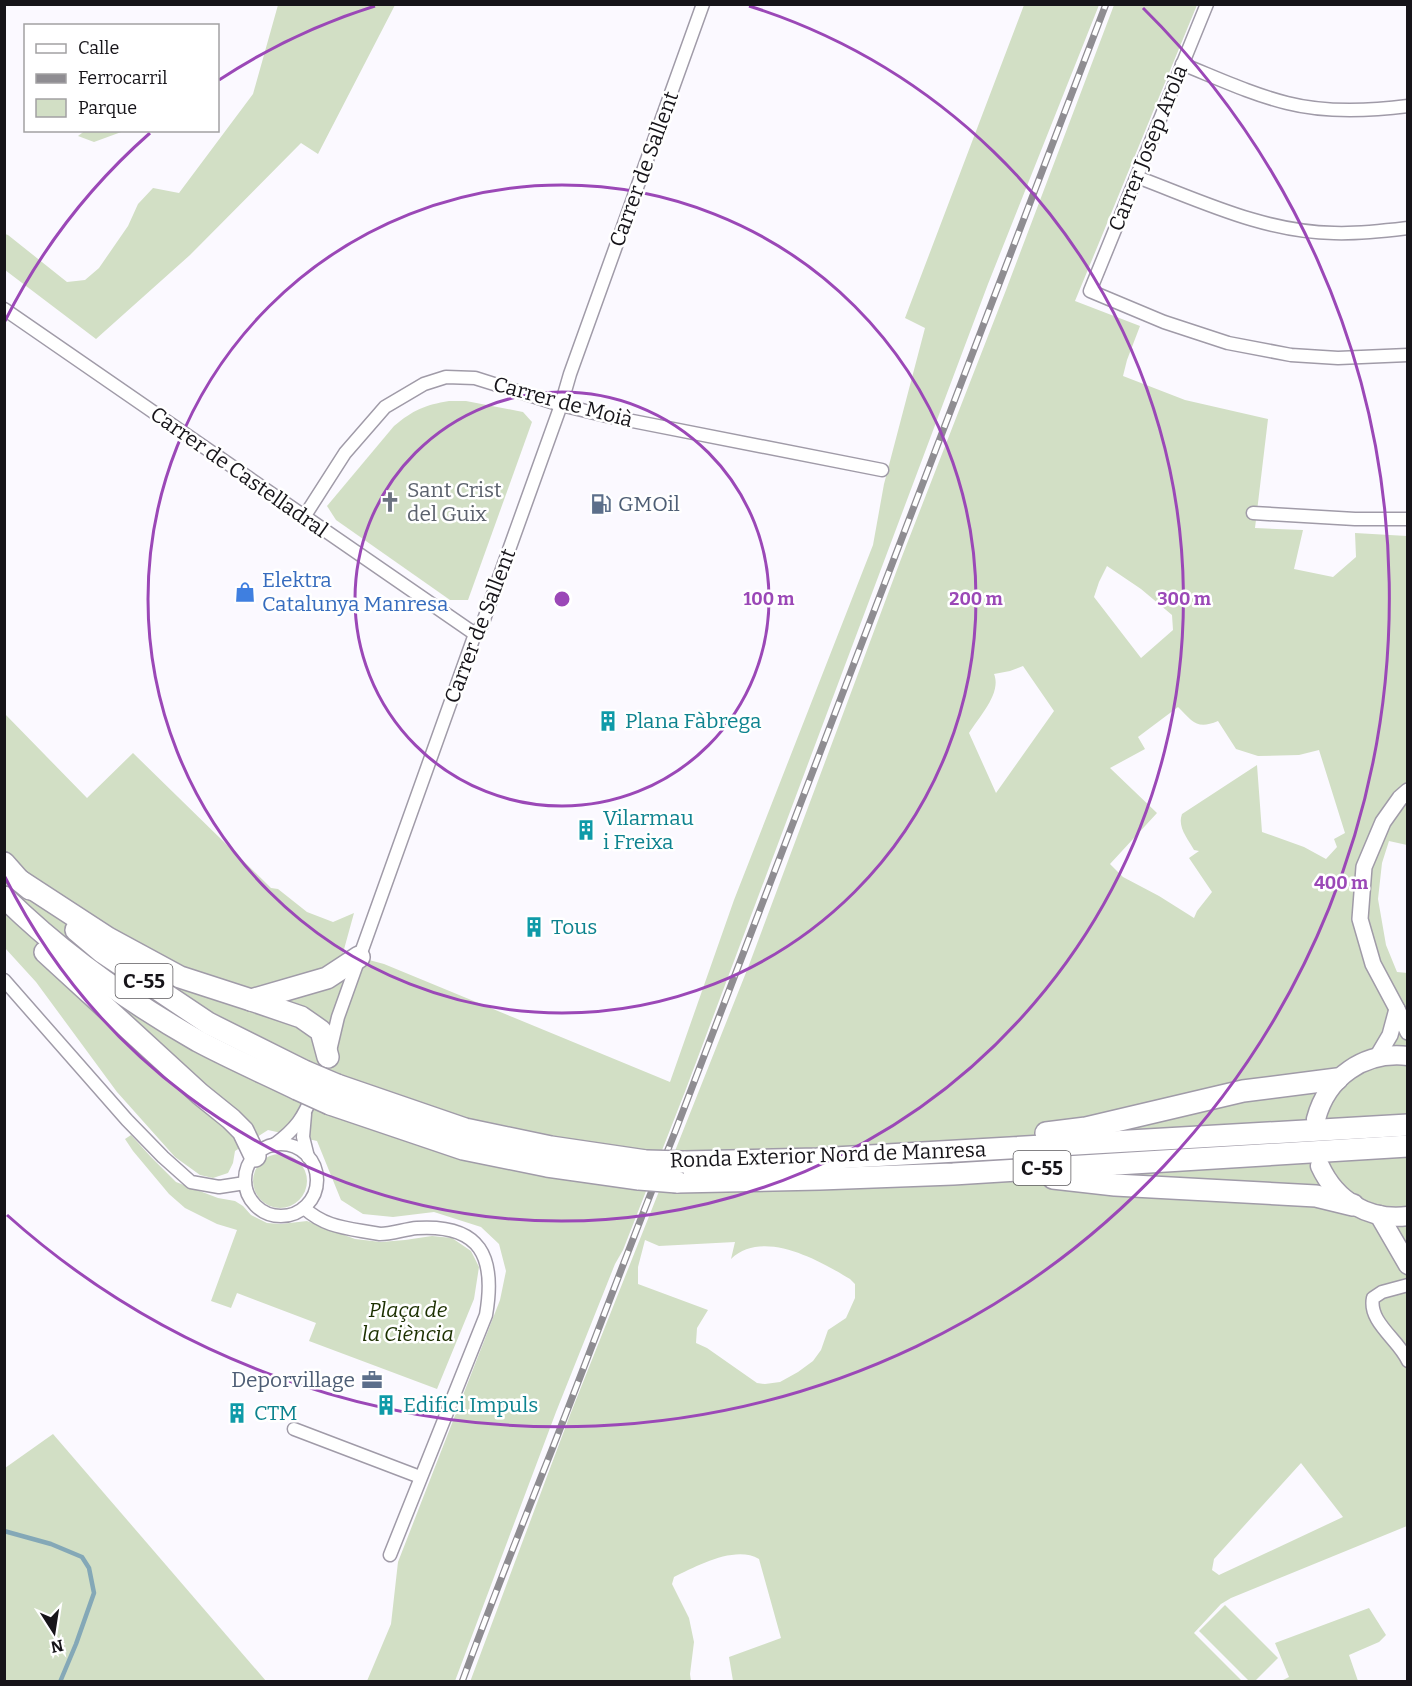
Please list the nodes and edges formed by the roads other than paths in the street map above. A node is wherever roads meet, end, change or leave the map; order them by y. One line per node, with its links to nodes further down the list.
1 (703, 4): 9 (street, Carrer de Sallent)
2 (1207, 4): 3 (street, Carrer Josep Arola)
3 (1182, 64): 4 (street); 5 (street, Carrer Josep Arola)
4 (1407, 106)
5 (1137, 177): 6 (street); 8 (street, Carrer Josep Arola)
6 (1407, 228)
7 (4, 309): 12 (street, Carrer de Castelladral)
8 (1407, 356)
9 (561, 405): 10 (street, Carrer de Moià); 12 (street, Carrer de Moià); 14 (street, Carrer de Sallent)
10 (882, 470)
11 (1253, 513): 13 (street)
12 (304, 517): 14 (street, Carrer de Castelladral)
13 (1407, 519)
14 (475, 634): 20 (street, Carrer de Sallent)
15 (1407, 791): 23 (street)
16 (4, 863): 17 (highway, Ronda Exterior Nord de Manresa / C-55)
17 (19, 880): 22 (highway); 29 (highway, Ronda Exterior Nord de Manresa / C-55)
18 (4, 897): 29 (highway, Ronda Exterior Nord de Manresa / C-55)
19 (4, 915): 36 (highway)
20 (359, 957): 22 (highway); 26 (street, Carrer de Sallent)
21 (4, 980): 41 (street)
22 (251, 1000): 26 (highway)
23 (1397, 1009): 24 (street); 27 (street)
24 (1407, 1032)
25 (1407, 1056): 27 (main road)
26 (328, 1057): 30 (street, Carrer de Sallent)
27 (1377, 1057): 28 (main road)
28 (1337, 1079): 31 (main road); 35 (highway)
29 (300, 1080): 40 (highway, Ronda Exterior Nord de Manresa / C-55, bridge)
30 (305, 1112): 33 (street, Carrer de Sallent); 37 (street, Carrer de Sallent)
31 (1316, 1119)
32 (1407, 1125): 35 (highway, Ronda Exterior Nord de Manresa / C-55)
33 (274, 1145): 36 (street); 37 (street)
34 (1407, 1146): 39 (highway, Ronda Exterior Nord de Manresa / C-55)
35 (936, 1151): 40 (highway, Ronda Exterior Nord de Manresa / C-55)
36 (255, 1156): 41 (street)
37 (308, 1157): 43 (street)
38 (1320, 1166): 42 (main road)
39 (996, 1171): 40 (highway, Ronda Exterior Nord de Manresa / C-55); 42 (highway)
40 (681, 1172)
41 (245, 1183): 43 (street)
42 (1353, 1205): 44 (main road)
43 (303, 1208): 50 (street)
44 (1379, 1215): 45 (main road); 46 (main road)
45 (1407, 1216)
46 (1407, 1265)
47 (1407, 1286): 48 (street)
48 (1407, 1361)
49 (294, 1430): 50 (street)
50 (420, 1478): 51 (street)
51 (390, 1555)

